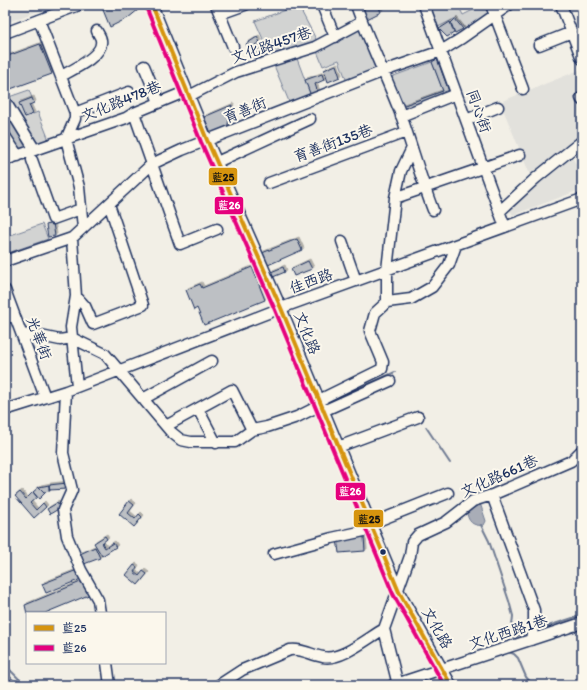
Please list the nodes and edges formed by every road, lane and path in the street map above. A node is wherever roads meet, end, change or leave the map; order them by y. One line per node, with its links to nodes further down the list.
1 (79, 5): 11 (street)
2 (152, 5): 26 (street, 文化路)
3 (244, 5): 9 (street)
4 (322, 5): 16 (street)
5 (356, 5): 12 (street)
6 (424, 5): 19 (street, 同心街)
7 (509, 5): 10 (street, 育善街)
8 (561, 5): 15 (street)
9 (218, 9): 18 (street)
10 (493, 10): 19 (street, 育善街); 24 (street)
11 (39, 20): 14 (street); 23 (street)
12 (362, 22): 16 (street, 文化路457巷); 22 (street)
13 (97, 31): 23 (street)
14 (5, 32)
15 (572, 32): 17 (street); 20 (street)
16 (335, 37): 26 (street, 文化路457巷)
17 (539, 45)
18 (232, 47)
19 (441, 50): 22 (street, 育善街); 27 (street, 同心街)
20 (582, 59)
21 (144, 66): 29 (street)
22 (384, 71): 33 (street); 39 (street, 育善街)
23 (61, 76): 31 (street)
24 (523, 89)
25 (129, 92): 31 (street)
26 (188, 93): 29 (street, 文化路478巷); 39 (street, 文化路)
27 (456, 94): 33 (street); 35 (street, 同心街)
28 (5, 101): 42 (street)
29 (159, 102): 32 (street, 文化路478巷)
30 (498, 108): 35 (street)
31 (75, 113): 38 (street)
32 (134, 113): 38 (street, 文化路478巷); 48 (street)
33 (401, 116): 36 (street)
34 (310, 119): 47 (street)
35 (466, 120): 49 (street, 同心街)
36 (406, 132): 41 (street); 50 (street, 育善街135巷)
37 (5, 136): 44 (street)
38 (66, 139): 42 (street, 文化路478巷); 55 (street)
39 (207, 140): 47 (street, 文化路); 48 (street, 育善街)
40 (582, 141): 57 (street)
41 (412, 148): 51 (street); 52 (street)
42 (34, 150): 44 (street, 文化路478巷)
43 (520, 155): 49 (street)
44 (18, 156): 45 (street, 文化路478巷)
45 (5, 160)
46 (32, 160): 55 (street)
47 (217, 162): 70 (street, 文化路)
48 (152, 164): 54 (street, 育善街); 60 (street)
49 (483, 167): 51 (street); 57 (street, 同心街)
50 (270, 183)
51 (425, 188): 52 (street); 56 (street)
52 (395, 198): 65 (street)
53 (582, 199): 58 (street, 佳西路)
54 (109, 204): 59 (street, 育善街); 68 (street)
55 (81, 209): 59 (street)
56 (433, 210)
57 (499, 212): 58 (street, 同心街)
58 (505, 227): 63 (street, 佳西路)
59 (83, 228): 61 (street, 育善街)
60 (217, 229)
61 (72, 238): 64 (street, 育善街); 68 (street)
62 (342, 242): 66 (street)
63 (456, 245): 65 (street, 佳西路); 69 (street)
64 (5, 260)
65 (388, 270): 66 (street, 佳西路); 69 (street)
66 (356, 281): 70 (street, 佳西路)
67 (5, 290): 72 (street, 光華街)
68 (76, 296): 74 (street)
69 (387, 302): 82 (street)
70 (280, 308): 76 (street, 佳西路); 82 (street, 文化路)
71 (5, 317): 72 (street)
72 (16, 317): 73 (street, 光華街)
73 (22, 334): 74 (street); 80 (street, 光華街)
74 (72, 338): 76 (street); 78 (street)
75 (212, 361): 81 (street)
76 (118, 370): 78 (street, 佳西路); 81 (street)
77 (390, 381): 82 (street)
78 (77, 386): 79 (street, 佳西路)
79 (66, 391): 80 (street, 佳西路); 96 (street)
80 (46, 397): 84 (street, 佳西路)
81 (143, 399): 86 (street)
82 (321, 407): 87 (street); 89 (street, 文化路)
83 (198, 409): 86 (street); 87 (street); 88 (street)
84 (5, 410)
85 (418, 417): 89 (street)
86 (166, 426): 88 (street)
87 (252, 430): 88 (street)
88 (216, 443)
89 (338, 448): 93 (street, 文化路)
90 (582, 450): 92 (street, 文化路661巷)
91 (448, 493): 93 (street)
92 (492, 495): 95 (street, 文化路661巷); 99 (street)
93 (371, 526): 94 (street); 95 (street, 文化路)
94 (274, 554)
95 (399, 592): 98 (street, 文化路661巷); 101 (street, 文化路)
96 (100, 612)
97 (582, 623): 99 (street, 文化西路1巷)
98 (384, 629): 103 (street); 104 (street)
99 (532, 633): 101 (street, 文化西路1巷)
100 (106, 664): 102 (street)
101 (443, 669): 104 (street, 文化西路1巷); 105 (street, 文化路)
102 (110, 685)
103 (219, 685)
104 (396, 685)
105 (451, 685)

